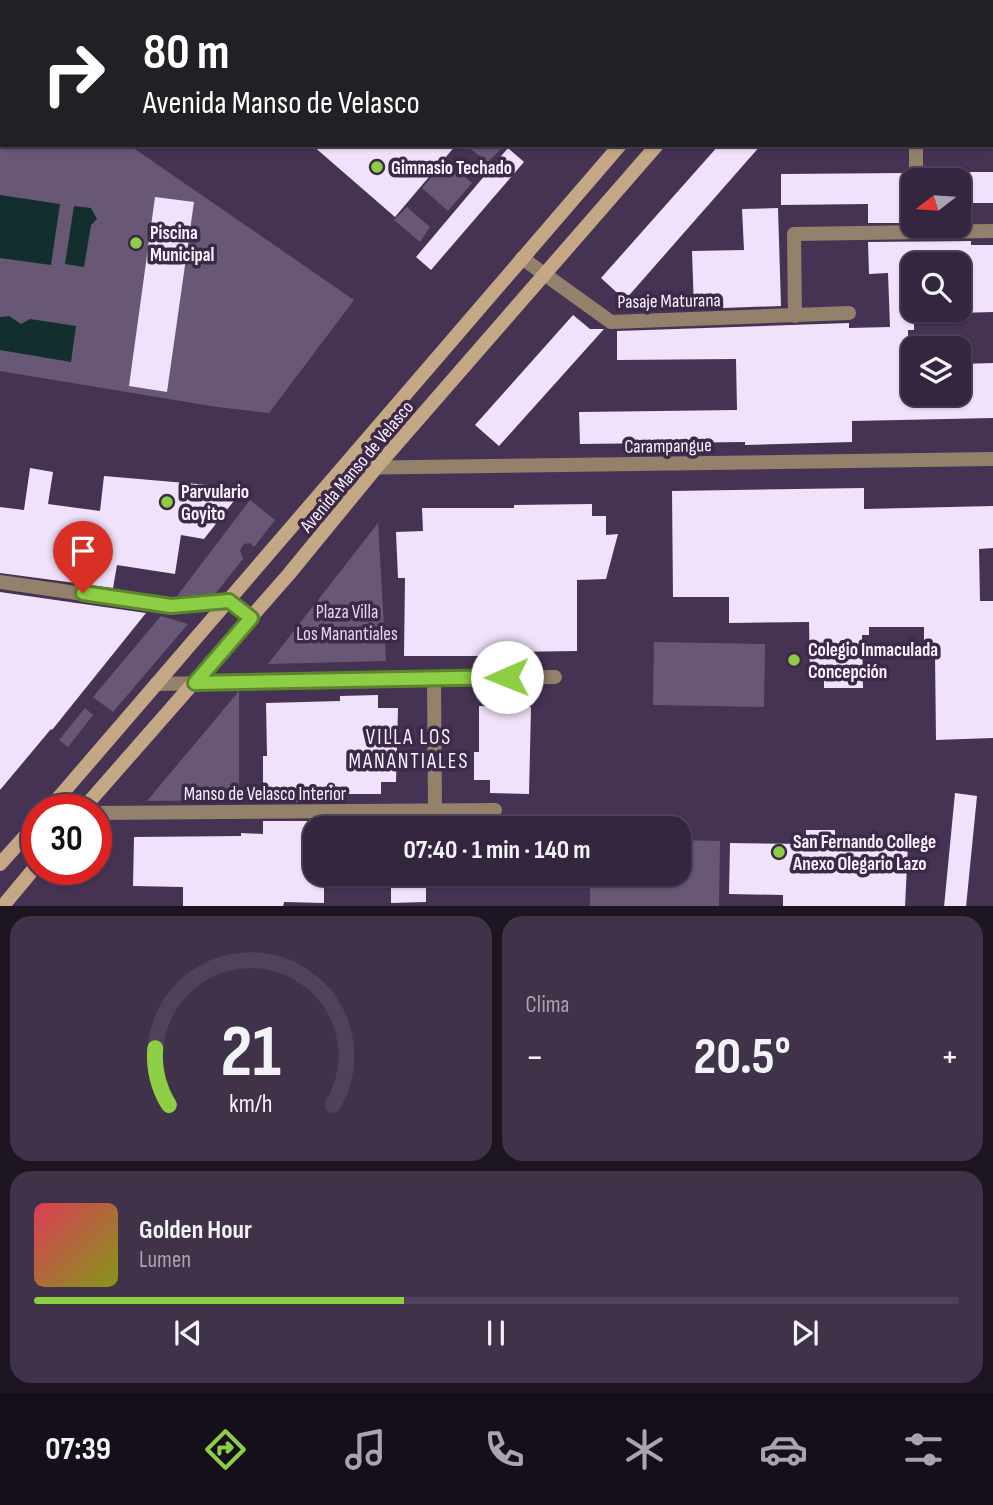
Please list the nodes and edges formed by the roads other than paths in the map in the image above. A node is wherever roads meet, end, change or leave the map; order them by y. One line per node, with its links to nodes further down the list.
1 (618, 147): 8 (main road, Avenida Manso de Velasco)
2 (655, 147): 9 (main road, Avenida Manso de Velasco)
3 (916, 147): 4 (street)
4 (916, 168)
5 (901, 230): 11 (street)
6 (971, 230): 7 (street)
7 (993, 231)
8 (522, 258): 9 (street, Pasaje Maturana); 13 (main road, Avenida Manso de Velasco)
9 (545, 275): 11 (street, Pasaje Maturana); 14 (main road, Avenida Manso de Velasco)
10 (849, 313): 11 (street, Pasaje Maturana)
11 (795, 316)
12 (993, 459): 14 (street, Carampangue)
13 (343, 468): 14 (street, Carampangue); 16 (main road, Avenida Manso de Velasco)
14 (375, 469): 17 (main road, Avenida Manso de Velasco)
15 (0, 582): 16 (street)
16 (229, 601): 17 (street); 21 (main road, Avenida Manso de Velasco)
17 (251, 618): 20 (main road, Avenida Manso de Velasco)
18 (555, 677): 19 (street)
19 (434, 679): 20 (street); 25 (street)
20 (195, 683): 21 (street); 23 (main road, Avenida Manso de Velasco)
21 (156, 684): 22 (main road, Avenida Manso de Velasco)
22 (62, 794)
23 (96, 794)
24 (495, 810): 25 (street, Manso de Velasco Interior)
25 (435, 811): 26 (street, Manso de Velasco Interior)
26 (112, 813)
27 (21, 841): 28 (main road)
28 (0, 864)
29 (21, 884): 30 (main road)
30 (2, 906)

